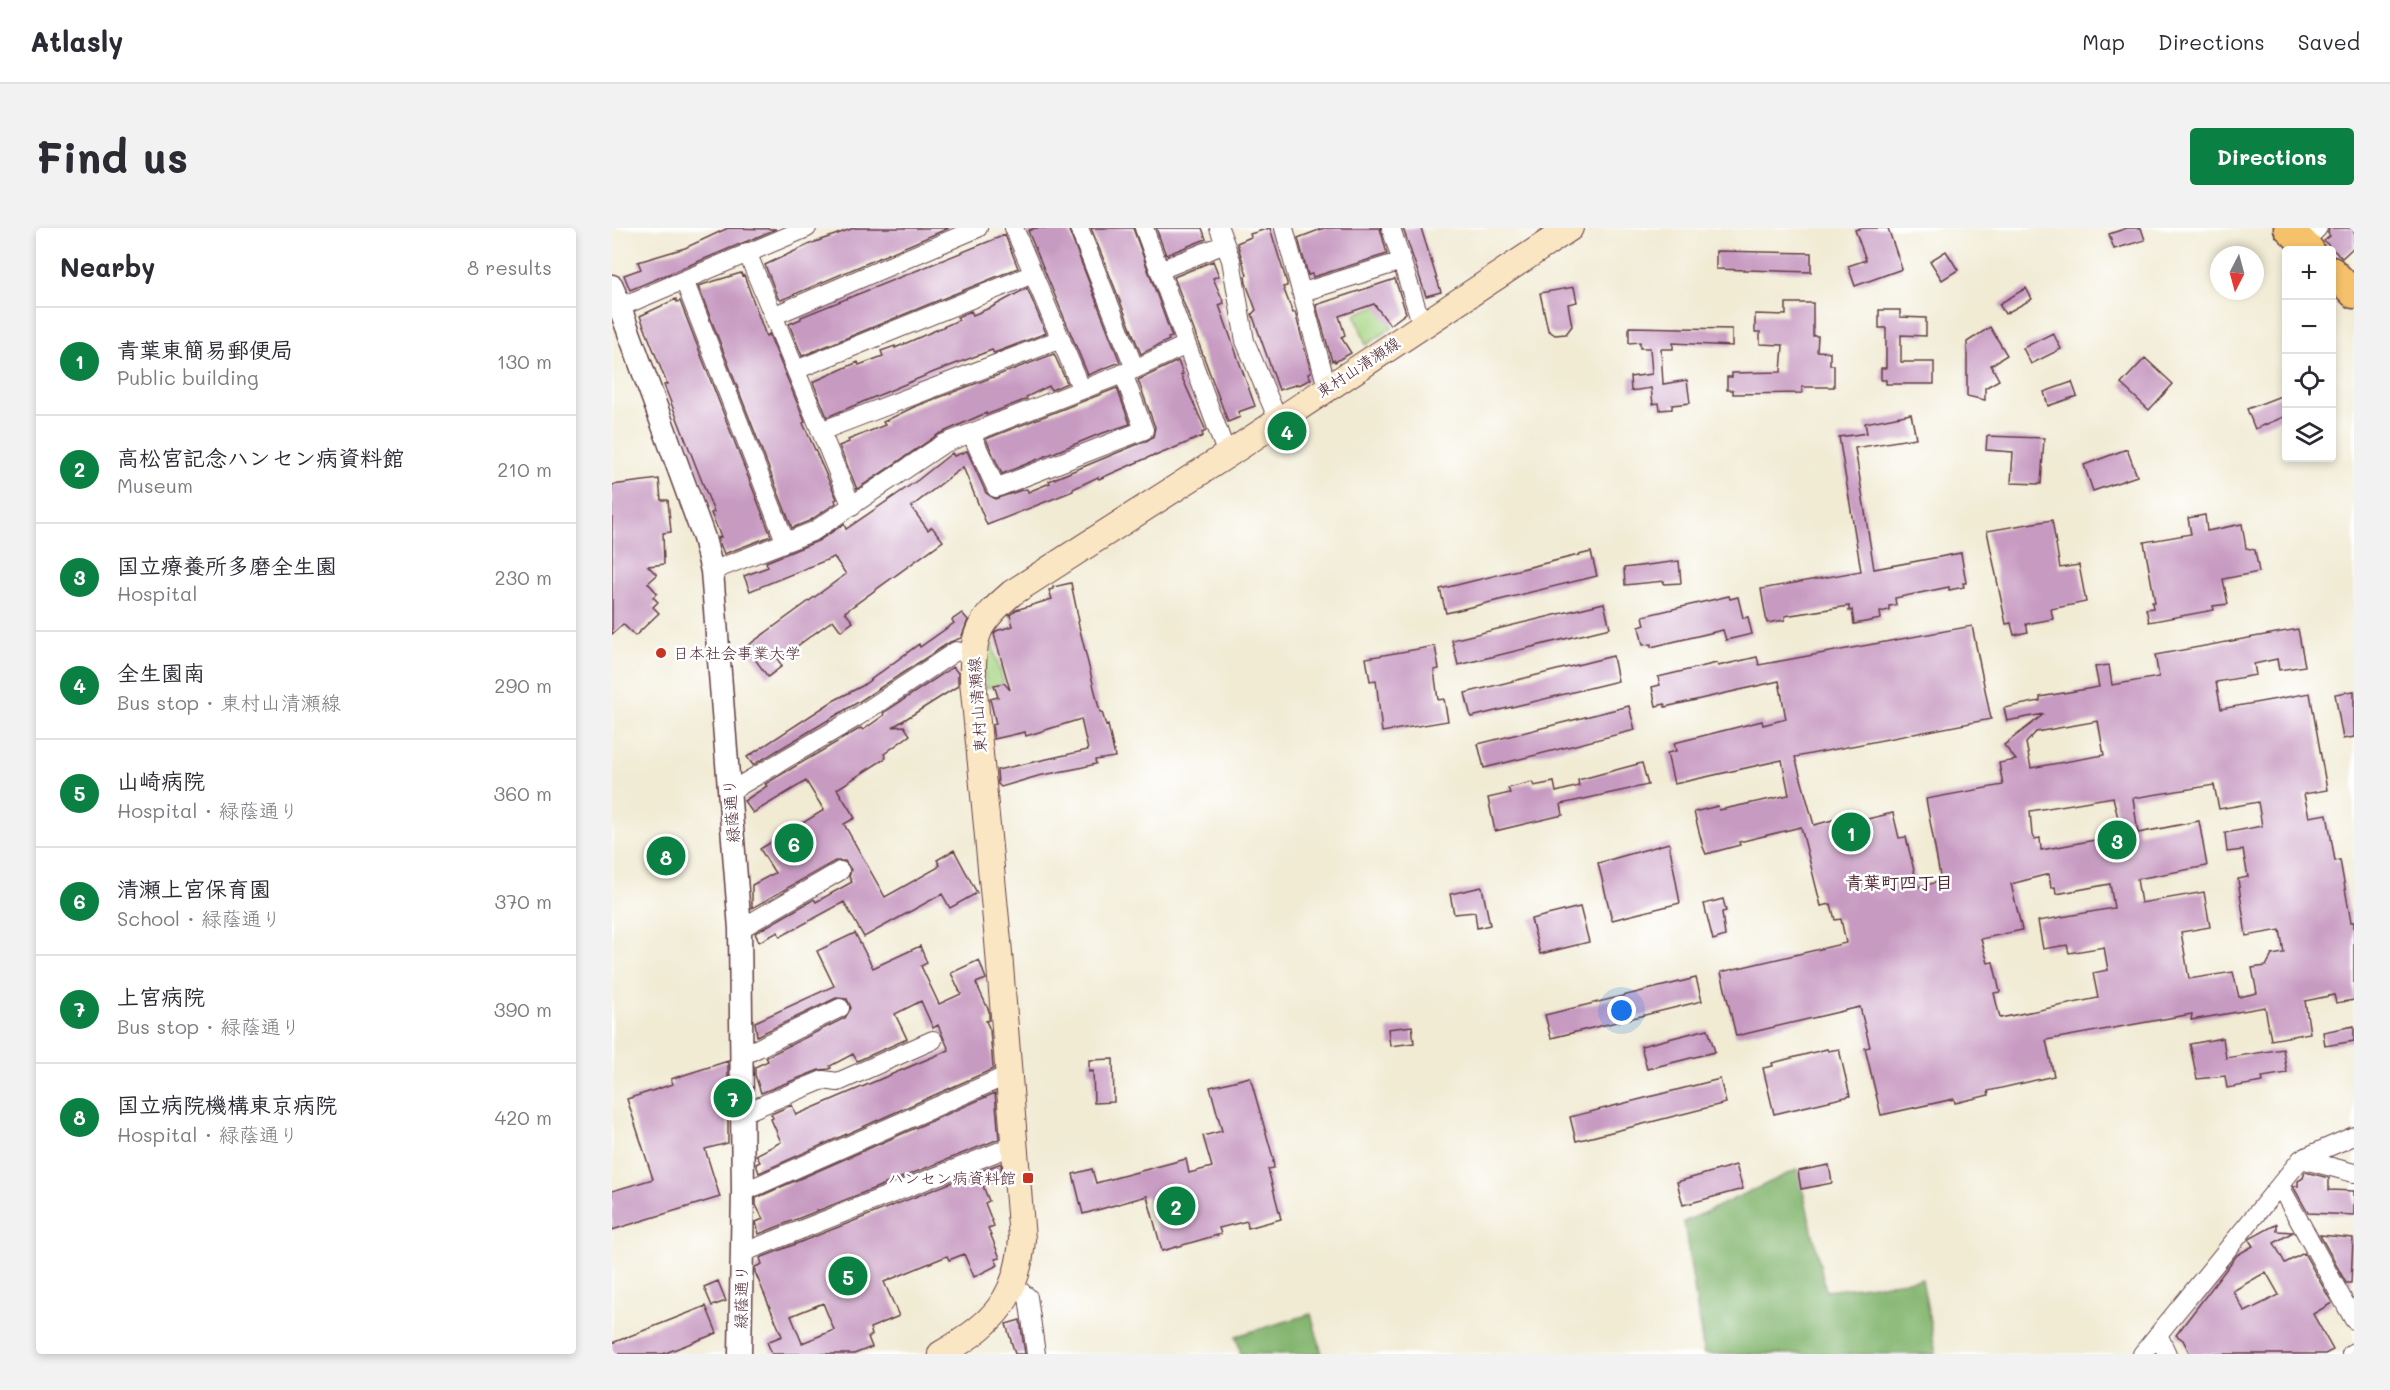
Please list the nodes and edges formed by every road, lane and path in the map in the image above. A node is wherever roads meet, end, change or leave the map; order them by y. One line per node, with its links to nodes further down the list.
1 (807, 228): 10 (street)
2 (978, 228): 19 (street)
3 (1014, 228): 13 (street)
4 (1079, 228): 24 (street)
5 (1144, 228): 12 (street)
6 (1284, 228): 16 (street)
7 (1391, 228): 11 (street)
8 (1570, 228): 20 (main road, 東村山清瀬線)
9 (1222, 236): 12 (street); 27 (street)
10 (747, 252): 15 (street); 19 (street)
11 (1402, 261): 16 (street); 20 (street)
12 (1160, 270): 22 (street)
13 (1034, 274): 21 (street); 23 (street)
14 (2336, 276): 17 (main road)
15 (684, 280): 18 (street); 32 (street)
16 (1303, 292): 25 (street)
17 (2354, 294)
18 (616, 296): 33 (street, 緑蔭通り)
19 (773, 316): 23 (street)
20 (1422, 325): 25 (main road, 東村山清瀬線)
21 (1061, 339): 26 (street); 28 (street)
22 (1186, 345): 24 (street); 30 (street)
23 (796, 370): 28 (street)
24 (1129, 371): 26 (street); 29 (street)
25 (1328, 387): 27 (main road, 東村山清瀬線)
26 (1082, 390): 29 (street)
27 (1278, 420): 30 (main road, 東村山清瀬線)
28 (821, 431): 31 (street)
29 (970, 433): 31 (street)
30 (1227, 455): 34 (main road, 東村山清瀬線)
31 (852, 507): 32 (street)
32 (785, 541): 33 (street)
33 (712, 571): 35 (street, 緑蔭通り)
34 (972, 654): 35 (street); 41 (main road, 東村山清瀬線)
35 (729, 792): 37 (street, 緑蔭通り)
36 (840, 871): 37 (street)
37 (740, 929): 40 (street, 緑蔭通り)
38 (840, 1008): 40 (street)
39 (933, 1040): 42 (street)
40 (742, 1056): 42 (street, 緑蔭通り)
41 (1008, 1075): 44 (main road, 東村山清瀬線); 48 (street)
42 (742, 1113): 48 (street, 緑蔭通り)
43 (2354, 1136): 45 (street)
44 (1015, 1145): 49 (street); 50 (main road, 東村山清瀬線)
45 (2301, 1159): 46 (street); 47 (street)
46 (2354, 1173)
47 (2280, 1186): 51 (street); 53 (street)
48 (743, 1192): 49 (street, 緑蔭通り)
49 (742, 1253): 54 (street, 緑蔭通り)
50 (1014, 1286): 55 (main road, 東村山清瀬線); 56 (street)
51 (2347, 1293): 52 (street)
52 (2354, 1320)
53 (2158, 1334): 57 (street); 58 (street)
54 (740, 1354)
55 (941, 1354)
56 (1036, 1354)
57 (2142, 1354)
58 (2167, 1354)

